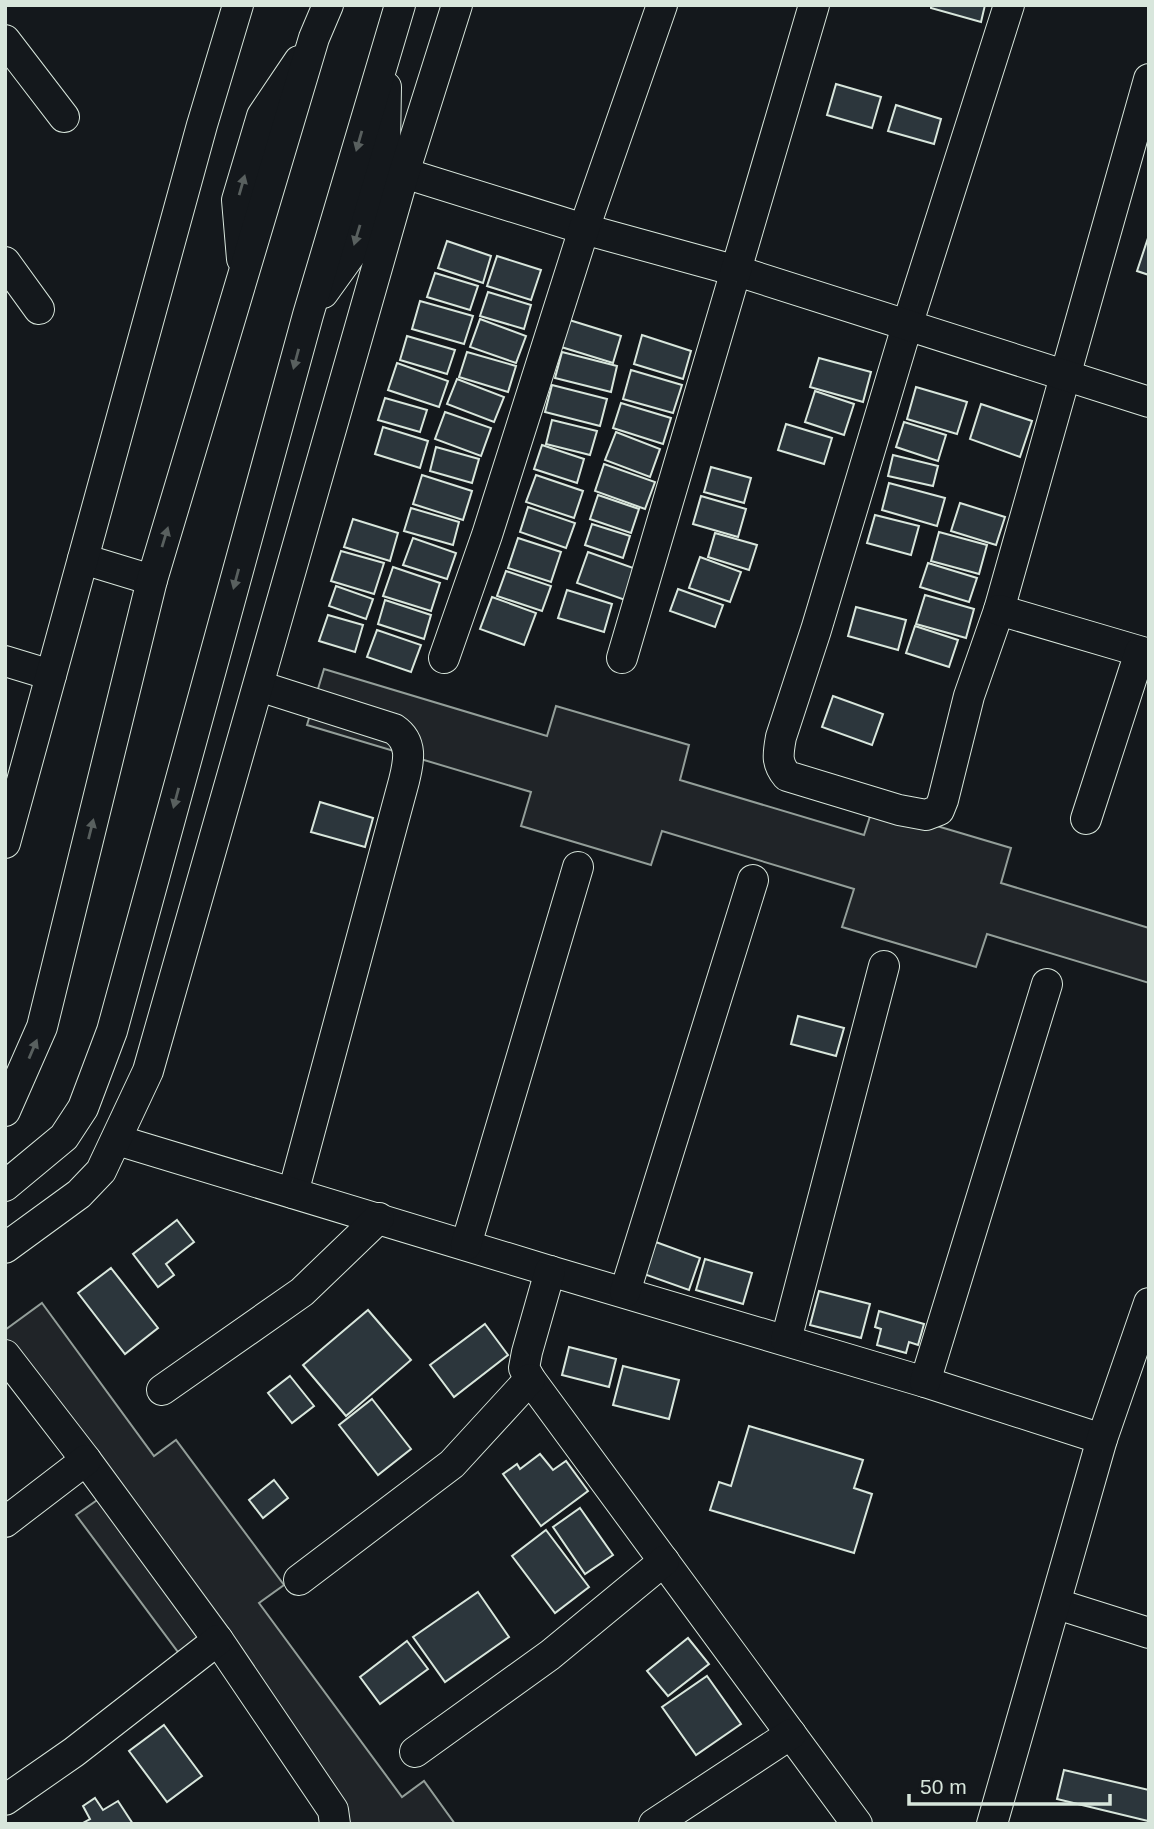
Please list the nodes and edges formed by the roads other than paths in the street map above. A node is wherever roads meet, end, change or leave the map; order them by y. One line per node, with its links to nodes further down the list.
1 (238, 5): 19 (street)
2 (328, 5): 20 (street, one-way to 2)
3 (400, 5): 36 (street, one-way to 36)
4 (457, 5): 11 (street)
5 (662, 5): 12 (street)
6 (814, 5): 14 (street)
7 (1009, 5): 16 (street)
8 (5, 40): 10 (street)
9 (1149, 79): 17 (street)
10 (64, 117)
11 (404, 173): 12 (street); 27 (street)
12 (584, 229): 14 (street); 23 (street)
13 (5, 262): 15 (street)
14 (737, 271): 16 (street); 24 (street)
15 (39, 309)
16 (907, 326): 17 (street); 21 (street)
17 (1066, 376): 18 (street); 21 (street)
18 (1149, 402)
19 (83, 559): 20 (street); 26 (street)
20 (152, 580): 34 (street, one-way to 20)
21 (999, 610): 22 (street)
22 (1145, 653): 28 (street)
23 (444, 658)
24 (622, 659)
25 (5, 661): 26 (street)
26 (51, 675): 29 (street)
27 (259, 685): 35 (street); 37 (street)
28 (1086, 819)
29 (5, 843)
30 (578, 867): 39 (street)
31 (753, 880): 42 (street)
32 (884, 965): 44 (street)
33 (1047, 984): 47 (street)
34 (5, 1111)
35 (117, 1140): 37 (street); 40 (street)
36 (5, 1186)
37 (293, 1193): 38 (street)
38 (379, 1218): 39 (street); 48 (street)
39 (466, 1245): 41 (street)
40 (5, 1248)
41 (550, 1271): 42 (street); 46 (street)
42 (625, 1292): 44 (street)
43 (1149, 1303): 49 (street)
44 (786, 1340): 47 (street)
45 (5, 1355): 50 (street)
46 (530, 1379): 52 (street); 53 (street)
47 (925, 1382): 49 (street)
48 (162, 1390)
49 (1102, 1439): 54 (street)
50 (86, 1460): 51 (street); 56 (street)
51 (5, 1522)
52 (664, 1561): 57 (street); 58 (street)
53 (299, 1580)
54 (1056, 1604): 55 (street); 63 (street)
55 (1149, 1633)
56 (218, 1640): 59 (street); 60 (street)
57 (791, 1734): 61 (street); 62 (street)
58 (415, 1752)
59 (5, 1800)
60 (335, 1824)
61 (654, 1824)
62 (857, 1824)
63 (992, 1824)

